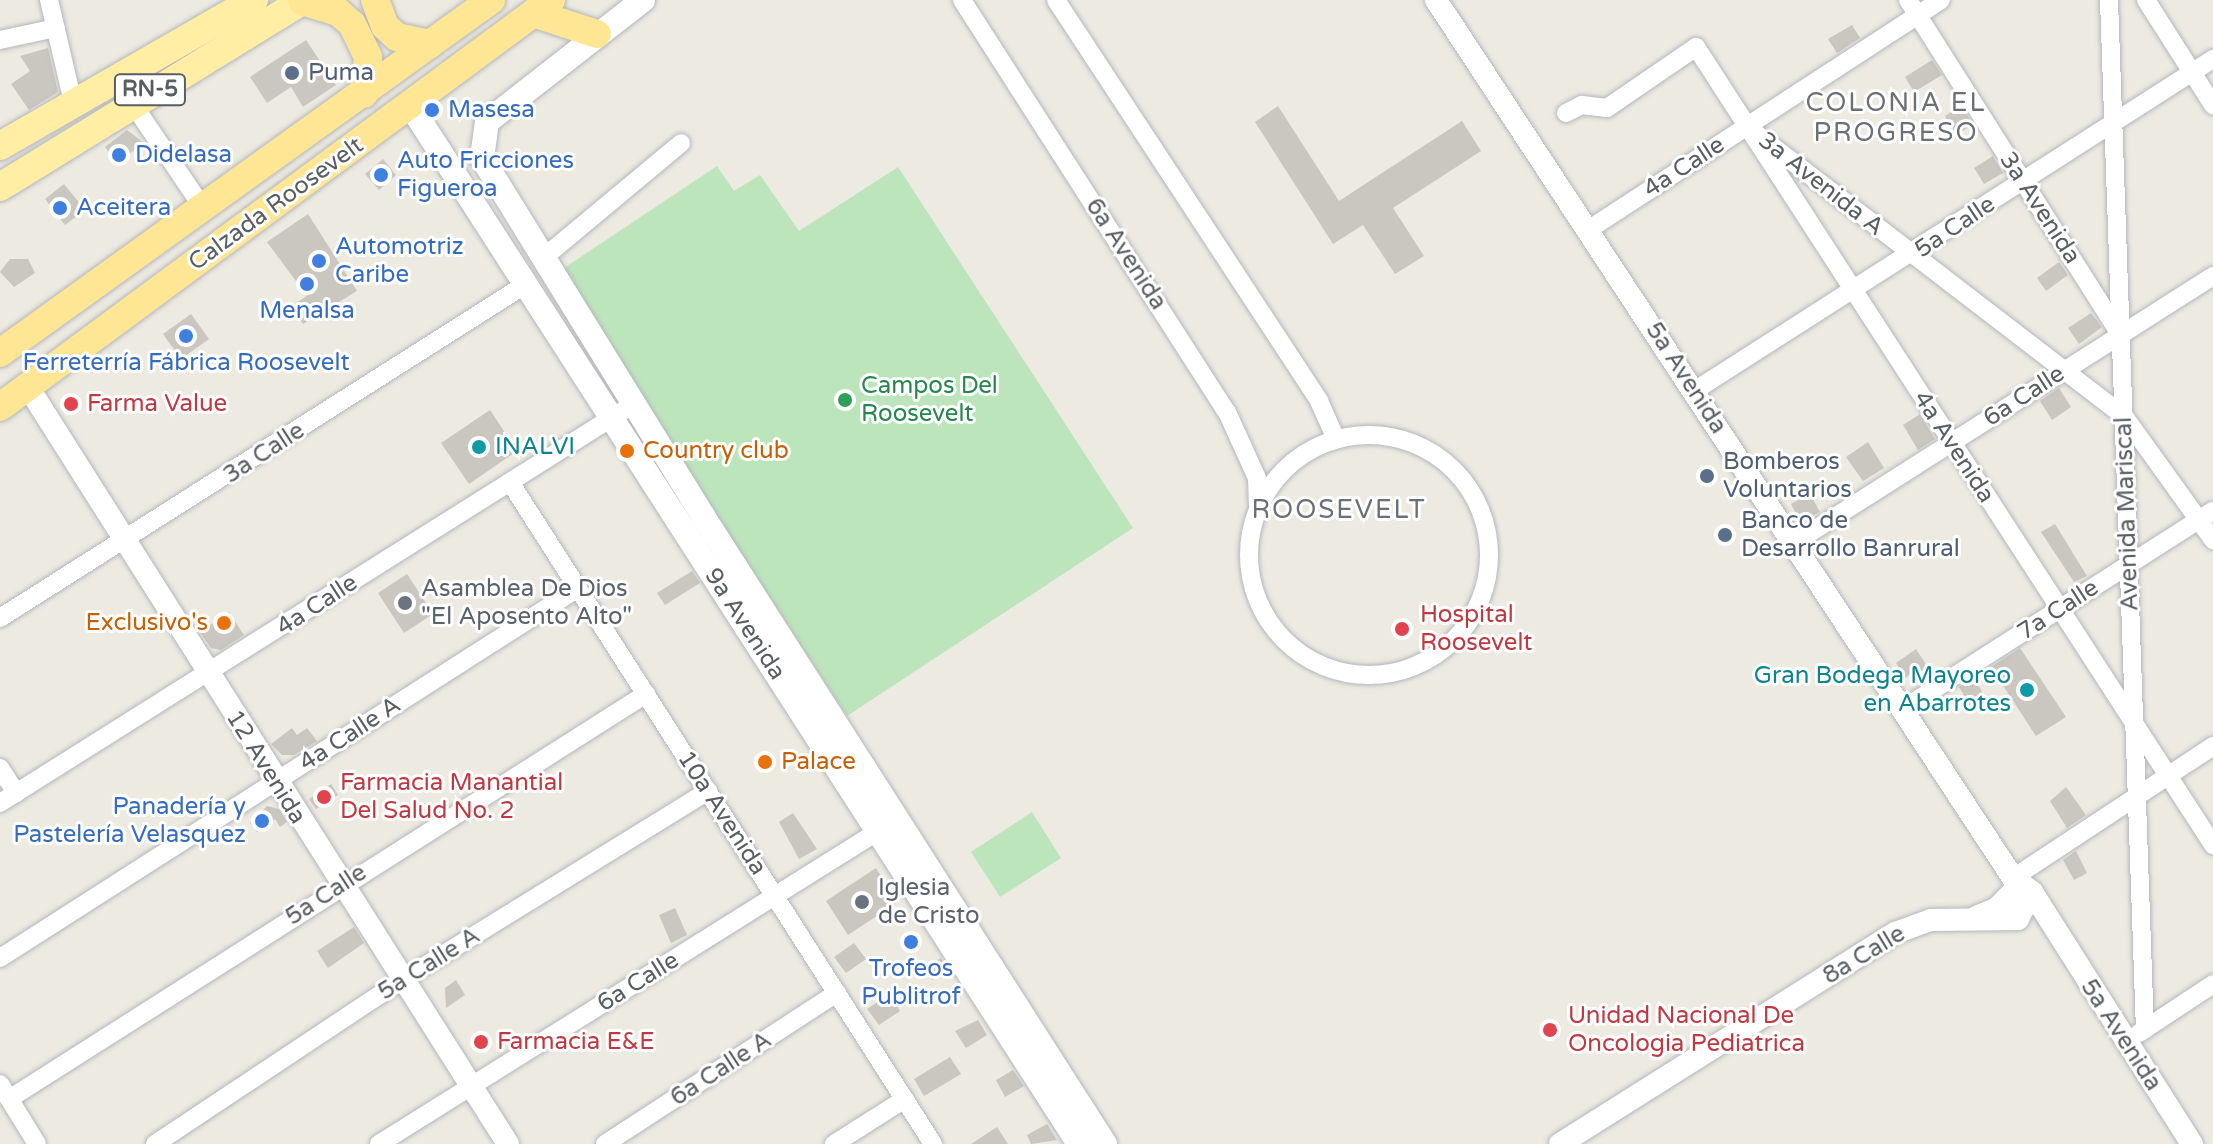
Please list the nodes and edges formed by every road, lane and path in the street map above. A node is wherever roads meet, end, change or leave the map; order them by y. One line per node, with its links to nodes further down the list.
1 (49, 0): 15 (street)
2 (254, 0): 23 (main road, RN-5)
3 (375, 0): 18 (highway)
4 (491, 0): 18 (highway, Calzada Roosevelt)
5 (643, 0): 16 (main road)
6 (962, 0): 52 (street, 6a Avenida)
7 (1056, 0): 48 (street)
8 (1436, 0): 34 (street, 5a Avenida)
9 (1941, 0): 14 (street, 4a Calle)
10 (2109, 0): 27 (street, Avenida Mariscal)
11 (2146, 0): 20 (street)
12 (303, 1): 21 (highway); 22 (main road, RN-5)
13 (543, 7): 16 (highway); 24 (highway, Calzada Roosevelt)
14 (1913, 8): 28 (street, 4a Calle); 31 (street, 3a Avenida)
15 (56, 28): 17 (street); 23 (street)
16 (597, 34): 36 (main road, 9a Avenida)
17 (0, 40)
18 (430, 44): 21 (highway, Calzada Roosevelt)
19 (2213, 59): 20 (street, 5a Calle)
20 (2192, 72): 25 (street); 27 (street, 5a Calle)
21 (364, 94): 33 (highway, Calzada Roosevelt)
22 (131, 101): 32 (main road, RN-5); 33 (street)
23 (73, 102): 30 (main road, RN-5)
24 (410, 105): 38 (main road, 9a Avenida); 43 (highway, Calzada Roosevelt)
25 (2213, 105)
26 (1566, 113): 28 (street, 4a Avenida)
27 (2114, 124): 31 (street, 5a Calle); 40 (street, Avenida Mariscal)
28 (1747, 126): 34 (street, 4a Calle); 35 (street, 3a Avenida A); 39 (street, 4a Avenida)
29 (681, 143): 36 (street)
30 (0, 146)
31 (2023, 182): 35 (street, 5a Calle); 40 (street, 3a Avenida)
32 (0, 187)
33 (203, 208): 41 (highway, Calzada Roosevelt)
34 (1588, 230): 44 (street, 5a Avenida)
35 (1913, 256): 39 (street, 5a Calle); 42 (street, 3a Avenida A)
36 (542, 259): 46 (main road, 9a Avenida)
37 (2213, 276): 40 (street, 6a Calle)
38 (526, 284): 46 (main road, 9a Avenida); 54 (street, 3a Calle)
39 (1855, 291): 44 (street, 5a Calle); 49 (street, 4a Avenida)
40 (2121, 335): 42 (street, 6a Calle); 47 (street, Avenida Mariscal)
41 (3, 343)
42 (2065, 371): 47 (street, 3a Avenida A); 49 (street, 6a Calle)
43 (28, 387): 45 (highway, Calzada Roosevelt); 54 (street, 12 Avenida)
44 (1694, 391): 55 (street, 5a Avenida)
45 (0, 407)
46 (622, 411): 50 (street, 4a Calle); 71 (main road, 9a Avenida)
47 (2124, 416): 51 (street); 56 (street, Avenida Mariscal)
48 (1336, 439): 52 (street); 52 (street)
49 (1951, 443): 55 (street, 6a Calle); 58 (street, 4a Avenida)
50 (510, 482): 57 (street, 10a Avenida); 60 (street, 4a Calle)
51 (2206, 516): 53 (street); 56 (street, 7a Calle)
52 (1255, 520)
53 (2213, 540)
54 (123, 543): 59 (street, 3a Calle); 60 (street, 12 Avenida)
55 (1794, 543): 62 (street, 5a Avenida)
56 (2129, 565): 58 (street, 7a Calle); 63 (street, Avenida Mariscal)
57 (578, 588): 61 (street, 10a Avenida); 67 (street, 4a Calle A)
58 (2060, 609): 62 (street, 7a Calle); 63 (street, 4a Avenida)
59 (0, 618)
60 (208, 674): 67 (street, 12 Avenida); 70 (street, 4a Calle)
61 (646, 694): 68 (street, 10a Avenida); 73 (street, 5a Calle)
62 (1903, 709): 74 (street, 5a Avenida)
63 (2134, 717): 66 (street, 4a Avenida); 69 (street, Avenida Mariscal)
64 (2213, 746): 66 (street, 8a Calle)
65 (0, 768): 70 (street)
66 (2169, 775): 69 (street, 8a Calle); 72 (street, 4a Avenida)
67 (275, 782): 73 (street, 12 Avenida); 79 (street, 4a Calle A)
68 (708, 791): 75 (street, 10a Avenida); 80 (street, 5a Calle A)
69 (2137, 797): 74 (street, 8a Calle); 83 (street, Avenida Mariscal)
70 (8, 798)
71 (888, 825): 75 (street, 6a Calle); 95 (main road, 9a Avenida); 96 (main road, 9a Avenida)
72 (2213, 845)
73 (341, 885): 80 (street, 12 Avenida); 86 (street, 5a Calle)
74 (2019, 888): 76 (street, 5a Avenida); 77 (street, 8a Calle); 78 (street, 5a Avenida)
75 (775, 895): 82 (street, 10a Avenida); 85 (street, 6a Calle)
76 (2024, 914): 77 (street, 8a Calle); 78 (street)
77 (1972, 918): 97 (street, 8a Calle)
78 (2051, 924): 84 (street, 5a Avenida)
79 (0, 958)
80 (402, 980): 85 (street, 12 Avenida); 89 (street, 5a Calle A)
81 (2213, 984): 83 (street)
82 (837, 993): 87 (street, 10a Avenida); 92 (street, 6a Calle A)
83 (2145, 1029): 84 (street)
84 (2126, 1043): 98 (street, 5a Avenida)
85 (471, 1087): 90 (street, 6a Calle); 91 (street, 12 Avenida)
86 (5, 1092): 88 (street)
87 (905, 1099): 93 (street); 94 (street, 10a Avenida)
88 (37, 1144)
89 (155, 1144)
90 (379, 1144)
91 (508, 1144)
92 (605, 1144)
93 (834, 1144)
94 (933, 1144)
95 (1079, 1144)
96 (1105, 1144)
97 (1560, 1144)
98 (2192, 1144)

